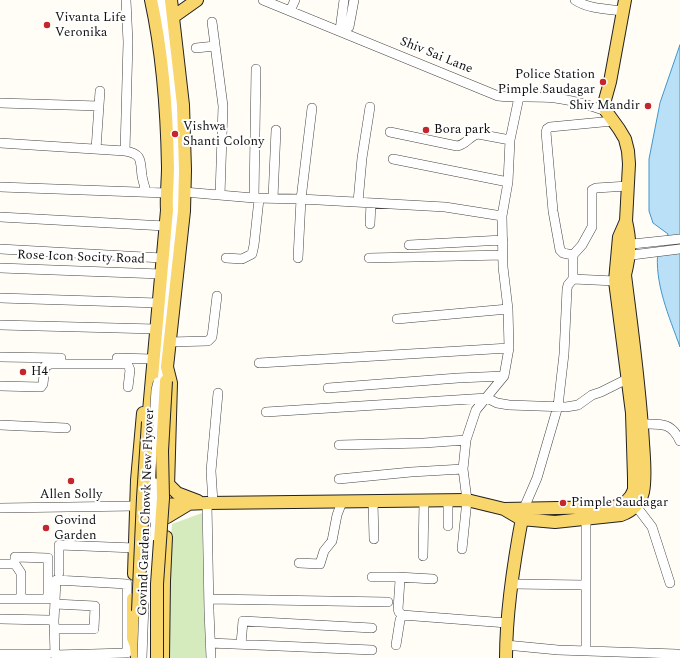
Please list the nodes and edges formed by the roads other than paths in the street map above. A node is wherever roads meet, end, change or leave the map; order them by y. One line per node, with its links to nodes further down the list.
1 (126, 0): 32 (street)
2 (151, 0): 38 (main road)
3 (161, 0): 81 (street)
4 (171, 0): 14 (main road)
5 (197, 0): 14 (main road)
6 (263, 0): 13 (street, Shiv Sai Lane)
7 (295, 0): 13 (street)
8 (344, 0): 16 (street)
9 (354, 0): 16 (street)
10 (575, 0): 12 (street)
11 (634, 0): 26 (main road)
12 (624, 6): 26 (main road)
13 (290, 11): 16 (street, Shiv Sai Lane)
14 (173, 17): 39 (main road)
15 (212, 22): 17 (street)
16 (340, 28): 21 (street, Shiv Sai Lane)
17 (215, 46): 18 (street); 40 (street)
18 (196, 48)
19 (256, 69): 42 (street)
20 (100, 91): 23 (street)
21 (519, 97): 26 (street, Shiv Sai Lane); 29 (street)
22 (0, 102): 23 (street)
23 (99, 106): 31 (street)
24 (370, 107): 44 (street)
25 (312, 108): 43 (street)
26 (610, 116): 35 (main road); 57 (street)
27 (276, 130): 41 (street)
28 (390, 132): 29 (street)
29 (510, 140): 34 (street)
30 (0, 142): 31 (street)
31 (96, 149): 32 (street)
32 (125, 151): 37 (street)
33 (393, 159): 34 (street)
34 (508, 182): 46 (street)
35 (628, 186): 55 (main road); 57 (street)
36 (0, 187): 37 (street)
37 (146, 192): 38 (street)
38 (166, 192): 49 (main road)
39 (184, 192): 40 (street); 73 (main road)
40 (220, 195): 42 (street)
41 (273, 198): 42 (street); 43 (street)
42 (257, 199): 59 (street)
43 (302, 199): 44 (street); 60 (street)
44 (358, 202): 45 (street)
45 (371, 203): 46 (street); 48 (street)
46 (502, 216): 51 (street)
47 (0, 217): 49 (street)
48 (370, 224)
49 (165, 226): 58 (main road)
50 (680, 239): 55 (street)
51 (502, 240): 52 (street); 56 (street)
52 (409, 245)
53 (0, 249): 58 (street)
54 (680, 249): 55 (street)
55 (623, 250): 65 (main road); 80 (main road)
56 (503, 255): 61 (street); 69 (street)
57 (573, 255): 64 (street)
58 (162, 258): 63 (main road)
59 (226, 258)
60 (298, 258)
61 (369, 258)
62 (0, 268): 63 (street, Rose Icon Socity Road)
63 (161, 274): 68 (main road)
64 (573, 279): 65 (street); 87 (street)
65 (615, 281): 80 (main road)
66 (217, 296): 73 (street)
67 (0, 298): 68 (street)
68 (158, 303): 72 (main road)
69 (508, 309): 70 (street); 74 (street)
70 (397, 319)
71 (0, 325): 72 (street)
72 (156, 329): 76 (main road)
73 (170, 342): 78 (main road)
74 (509, 348): 77 (street); 79 (street)
75 (0, 357): 76 (street)
76 (153, 362): 104 (main road); 131 (main road, Govind Garden Chowk New Flyover, bridge)
77 (259, 364)
78 (168, 367): 81 (main road, Govind Garden Chowk New Flyover); 97 (main road)
79 (504, 376): 84 (street); 86 (street)
80 (632, 377): 87 (street); 89 (main road); 108 (main road)
81 (162, 382): 148 (street, bridge); 149 (street, bridge); 150 (main road, Govind Garden Chowk New Flyover, bridge)
82 (0, 386): 83 (street)
83 (128, 387)
84 (328, 388)
85 (218, 393): 103 (street)
86 (487, 398): 87 (street); 88 (street); 92 (street)
87 (558, 406): 108 (street)
88 (266, 412)
89 (642, 424): 93 (street); 105 (main road)
90 (0, 425): 91 (street)
91 (66, 428)
92 (466, 440): 94 (street); 95 (street)
93 (680, 441)
94 (339, 444)
95 (464, 469): 96 (street); 98 (street)
96 (339, 479)
97 (168, 484): 103 (main road); 107 (main road)
98 (467, 500): 100 (main road); 108 (main road); 113 (street)
99 (424, 501): 100 (main road); 102 (main road); 114 (street)
100 (448, 501): 110 (street)
101 (342, 502): 102 (main road); 103 (main road); 115 (street)
102 (373, 502): 111 (street)
103 (208, 503): 107 (main road); 126 (street)
104 (136, 506): 106 (street); 107 (main road); 112 (main road)
105 (636, 506): 109 (main road); 122 (street)
106 (0, 508)
107 (167, 511): 151 (main road)
108 (523, 514): 109 (main road); 123 (main road)
109 (586, 519): 124 (street)
110 (448, 526)
111 (374, 539)
112 (135, 548): 118 (street); 131 (main road)
113 (462, 549)
114 (423, 556)
115 (299, 563)
116 (0, 564): 117 (street)
117 (15, 564): 127 (street); 127 (street)
118 (59, 573)
119 (372, 577): 120 (street)
120 (398, 577): 121 (street); 132 (street)
121 (433, 579)
122 (670, 583)
123 (512, 584): 124 (street); 135 (main road)
124 (586, 585): 143 (street)
125 (287, 596): 126 (street)
126 (209, 597): 129 (street); 138 (street)
127 (21, 599): 128 (street)
128 (0, 600)
129 (388, 602)
130 (55, 604): 131 (street); 137 (street); 137 (street)
131 (132, 614): 137 (street); 144 (main road, Govind Garden Chowk New Flyover)
132 (402, 614): 135 (street); 140 (street)
133 (0, 619): 134 (street)
134 (49, 620)
135 (507, 623): 141 (main road)
136 (372, 628): 139 (street)
137 (54, 629)
138 (210, 643): 139 (street); 152 (street)
139 (241, 644): 142 (street)
140 (396, 645)
141 (506, 645): 143 (street); 153 (main road)
142 (372, 650)
143 (586, 651): 147 (street)
144 (137, 652)
145 (0, 654): 146 (street)
146 (48, 654)
147 (680, 655)
148 (142, 658)
149 (151, 658)
150 (157, 658)
151 (163, 658)
152 (211, 658)
153 (506, 658)

